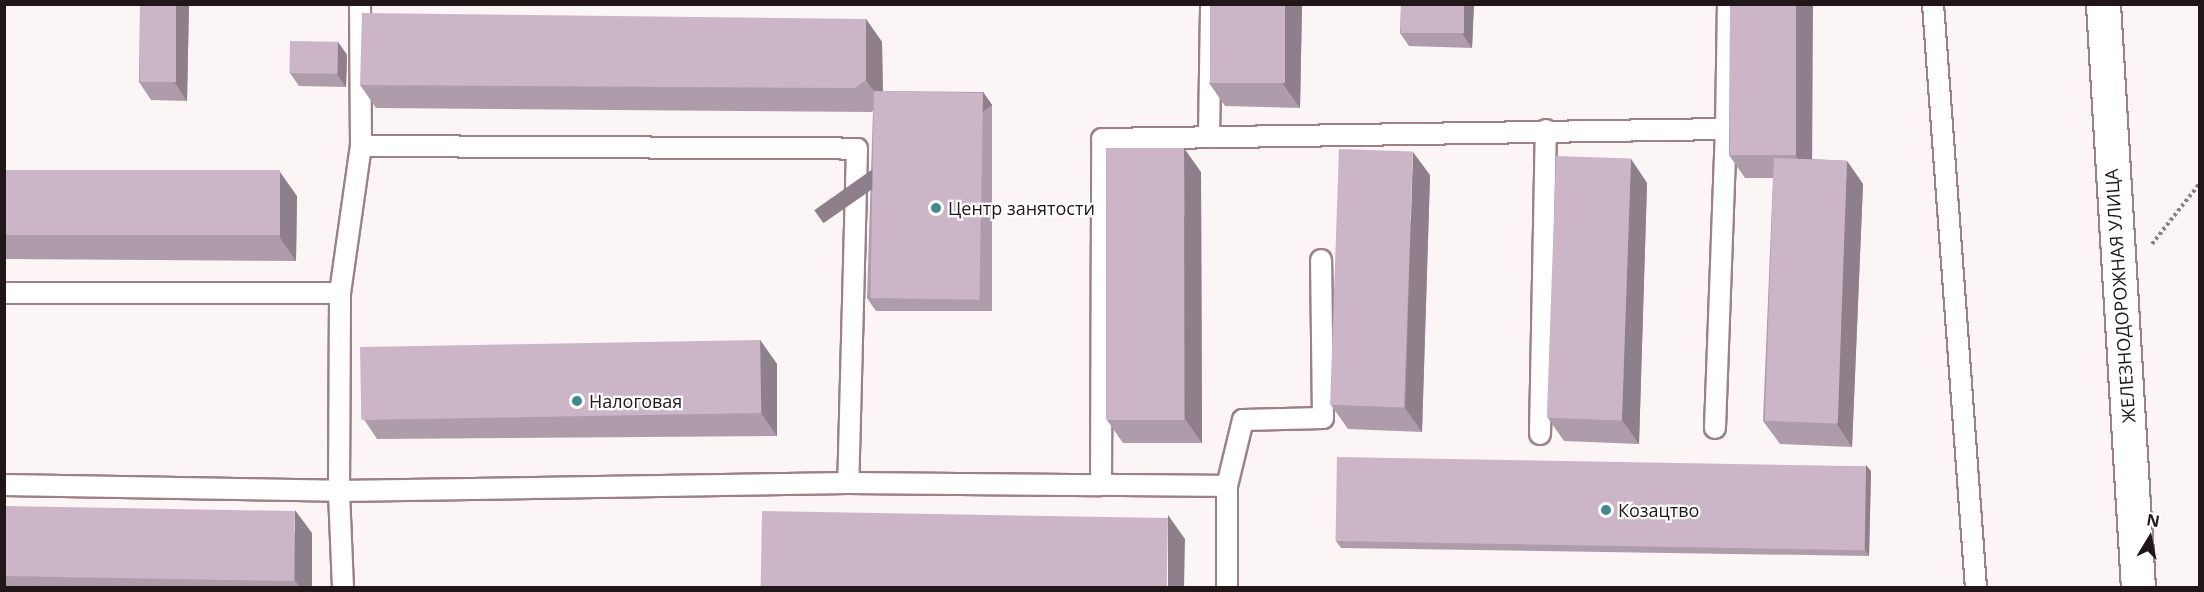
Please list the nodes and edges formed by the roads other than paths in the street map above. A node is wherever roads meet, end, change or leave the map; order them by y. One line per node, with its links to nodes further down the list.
1 (360, 4): 9 (lane)
2 (1211, 4): 8 (lane)
3 (1728, 4): 6 (lane)
4 (1933, 4): 22 (lane)
5 (2103, 4): 23 (street, ЖЕЛЕЗНОДОРОЖНАЯ УЛИЦА)
6 (1726, 129): 7 (lane); 13 (lane)
7 (1546, 130): 8 (lane); 14 (lane)
8 (1209, 137): 17 (lane)
9 (361, 146): 12 (lane); 15 (lane)
10 (1321, 260): 18 (lane)
11 (4, 293): 12 (lane)
12 (340, 293): 19 (lane)
13 (1715, 428)
14 (1540, 434)
15 (848, 483): 17 (lane); 19 (lane)
16 (4, 485): 19 (lane)
17 (1101, 485): 18 (lane)
18 (1227, 486): 21 (lane)
19 (339, 491): 20 (lane)
20 (343, 588)
21 (1227, 588)
22 (1976, 588)
23 (2138, 588)

